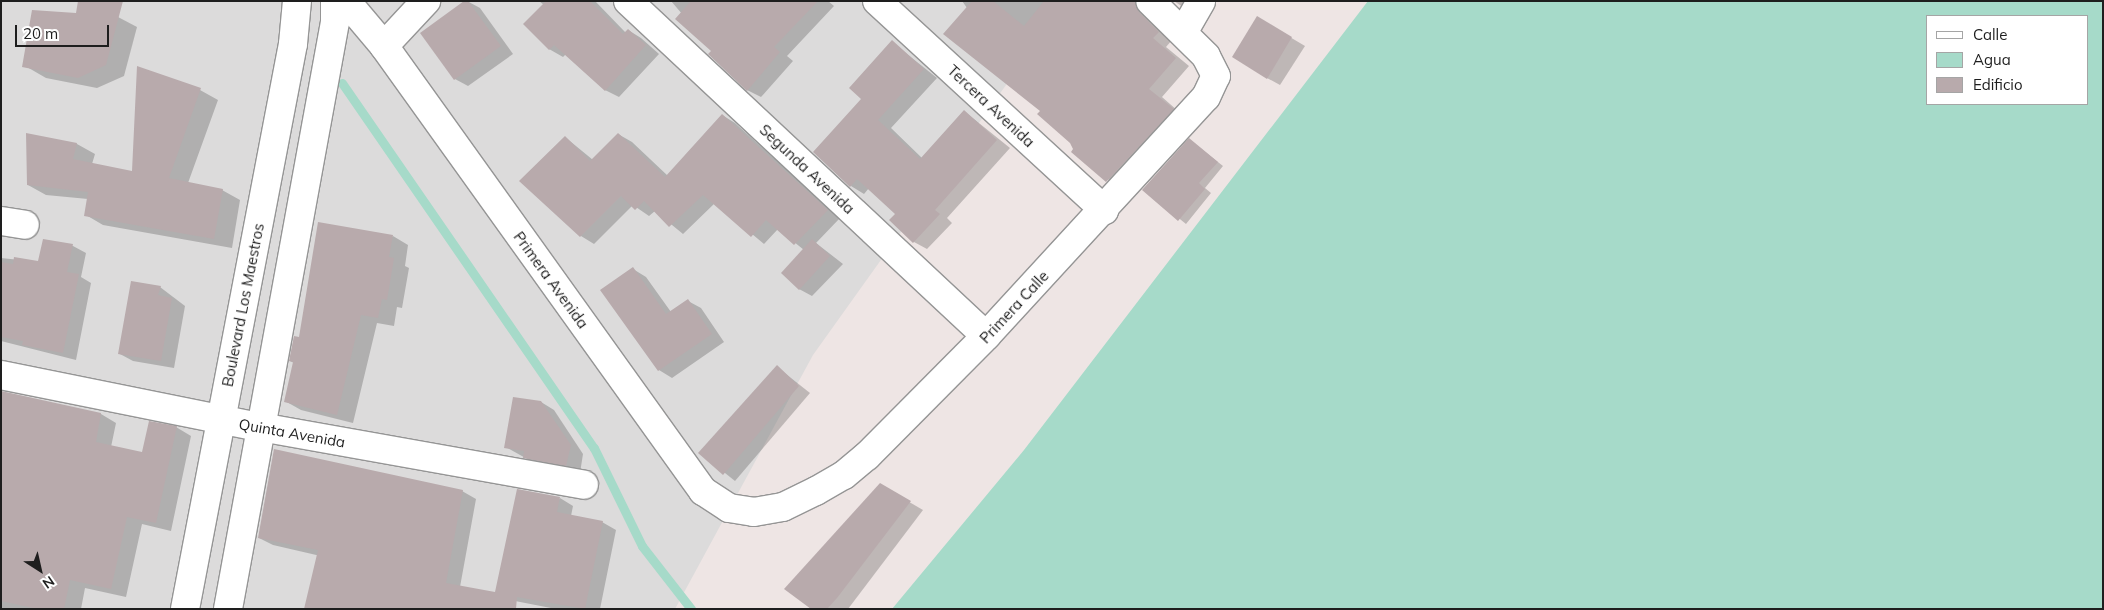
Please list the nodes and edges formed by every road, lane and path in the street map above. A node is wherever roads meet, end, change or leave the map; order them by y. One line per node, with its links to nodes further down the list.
1 (296, 1): 14 (street, Boulevard Los Maestros)
2 (335, 1): 15 (street)
3 (346, 1): 10 (street, Primera Avenida)
4 (426, 1): 10 (street)
5 (628, 1): 12 (street, Segunda Avenida)
6 (877, 1): 11 (street, Tercera Avenida)
7 (1150, 1): 9 (street)
8 (1201, 1): 9 (street)
9 (1184, 32): 11 (street, Primera Calle)
10 (384, 46): 17 (street, Primera Avenida)
11 (1104, 210): 12 (street, Primera Calle)
12 (986, 336): 17 (street, Primera Calle)
13 (1, 375): 14 (street, Quinta Avenida)
14 (221, 420): 15 (street, Quinta Avenida); 18 (street, Boulevard Los Maestros)
15 (260, 427): 16 (street, Quinta Avenida); 19 (street)
16 (584, 485)
17 (783, 506)
18 (185, 609)
19 (228, 609)

